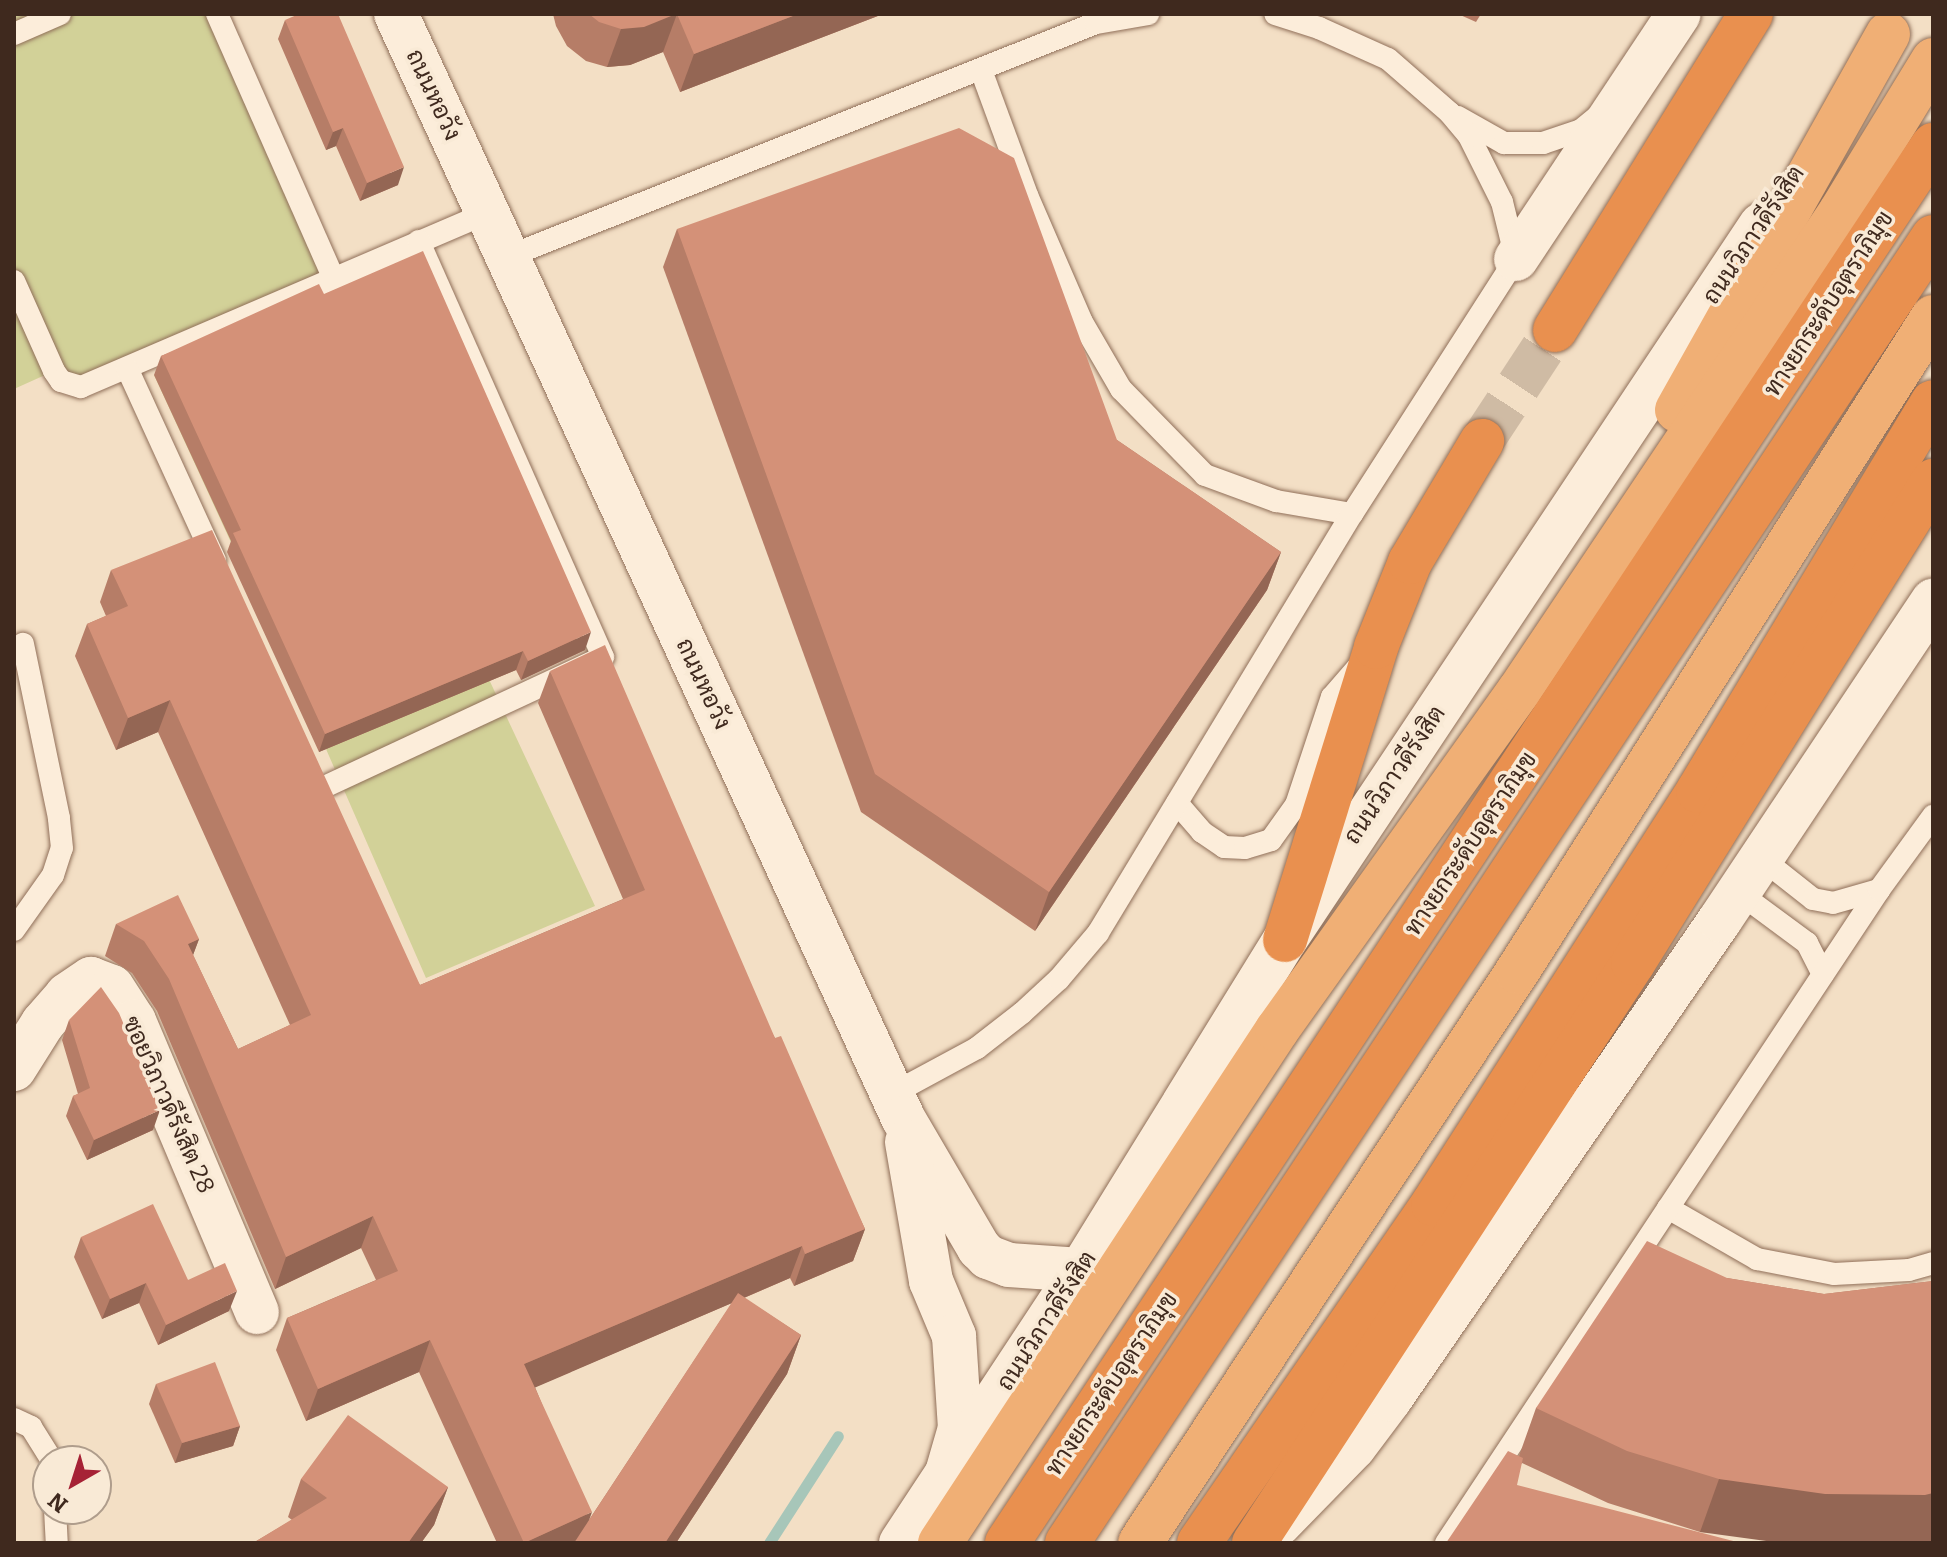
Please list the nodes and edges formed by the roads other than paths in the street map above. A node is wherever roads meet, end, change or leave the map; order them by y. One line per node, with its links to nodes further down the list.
1 (60, 14): 9 (lane)
2 (217, 14): 20 (lane)
3 (396, 14): 15 (main road, ถนนหอวัง)
4 (1148, 14): 11 (lane)
5 (1275, 14): 13 (lane)
6 (1679, 14): 12 (main road)
7 (1751, 14): 23 (highway)
8 (1894, 24): 33 (highway); 40 (main road, ถนนวิภาวดีรังสิต)
9 (14, 34)
10 (1933, 60): 33 (highway, ถนนวิภาวดีรังสิต)
11 (981, 70): 18 (lane); 28 (lane)
12 (1624, 96): 13 (lane); 19 (main road)
13 (1450, 113): 19 (lane)
14 (1933, 145): 55 (highway, ทางยกระดับอุตราภิมุข)
15 (487, 213): 17 (lane); 18 (main road, ถนนหอวัง)
16 (1933, 237): 56 (highway, ทางยกระดับอุตราภิมุข)
17 (419, 241): 20 (lane); 34 (lane)
18 (507, 257): 43 (main road, ถนนหอวัง)
19 (1516, 259): 28 (lane)
20 (333, 277): 24 (lane)
21 (14, 281): 24 (lane)
22 (1933, 317): 57 (highway)
23 (1555, 330)
24 (127, 368): 29 (lane)
25 (1933, 402): 58 (highway)
26 (1482, 441): 32 (highway)
27 (1933, 481): 59 (highway)
28 (1352, 514): 35 (lane)
29 (227, 586)
30 (1933, 601): 37 (main road)
31 (23, 644): 39 (lane)
32 (1376, 647): 35 (lane); 40 (highway)
33 (1519, 691): 54 (highway, ถนนวิภาวดีรังสิต)
34 (320, 789)
35 (1177, 803): 43 (lane)
36 (1933, 816): 38 (lane)
37 (1750, 875): 38 (lane); 41 (lane); 60 (main road)
38 (1879, 890): 41 (lane)
39 (14, 930)
40 (1285, 940): 46 (main road, ถนนวิภาวดีรังสิต)
41 (1823, 974): 44 (lane)
42 (14, 1069): 47 (main road, ซอยวิภาวดีรังสิต 28)
43 (897, 1106): 46 (main road, ถนนหอวัง); 50 (main road)
44 (1668, 1208): 45 (lane); 51 (lane)
45 (1933, 1263)
46 (1081, 1270): 50 (main road, ถนนวิภาวดีรังสิต)
47 (257, 1312)
48 (14, 1419): 49 (lane)
49 (42, 1445)
50 (945, 1479): 53 (main road, ถนนวิภาวดีรังสิต)
51 (1484, 1485): 52 (lane); 61 (lane)
52 (1510, 1499)
53 (901, 1543)
54 (940, 1543)
55 (1007, 1543)
56 (1067, 1543)
57 (1140, 1543)
58 (1199, 1543)
59 (1254, 1543)
60 (1261, 1543)
61 (1446, 1543)

